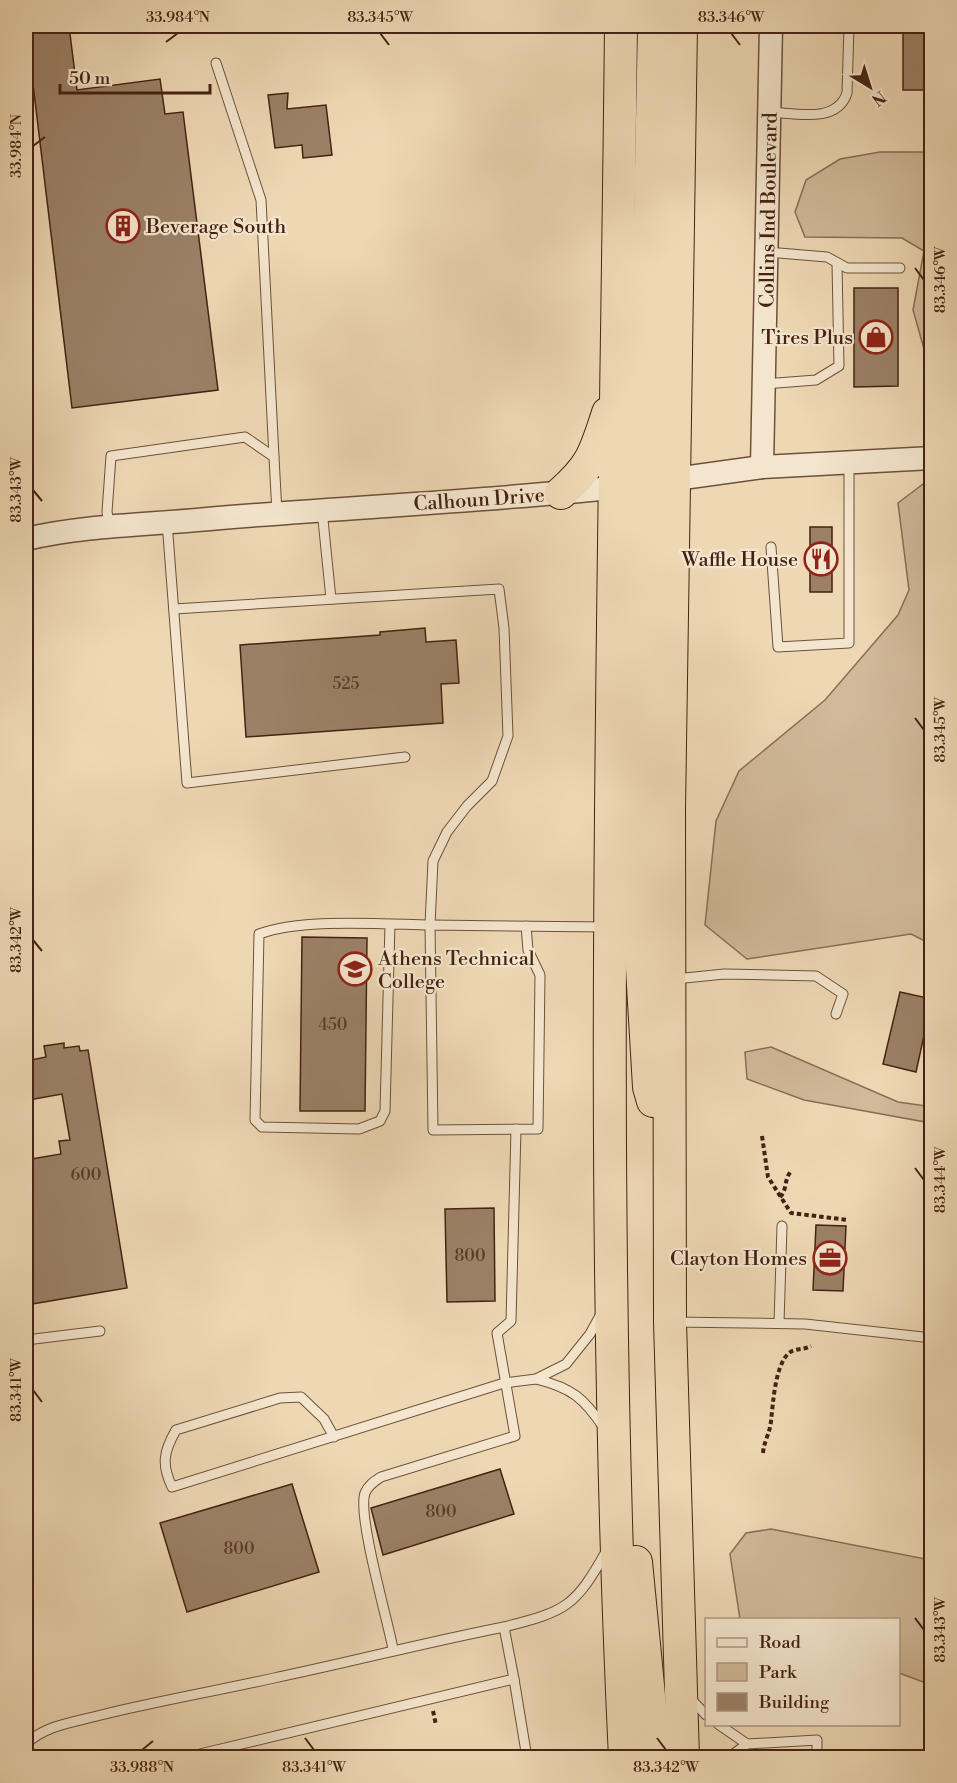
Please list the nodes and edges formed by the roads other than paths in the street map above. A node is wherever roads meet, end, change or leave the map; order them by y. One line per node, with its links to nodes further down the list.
1 (621, 26): 11 (highway)
2 (654, 26): 17 (highway)
3 (681, 26): 17 (highway)
4 (771, 26): 7 (street, Collins Ind Boulevard)
5 (849, 26): 7 (lane)
6 (216, 63): 13 (lane)
7 (770, 112): 8 (street, Collins Ind Boulevard)
8 (767, 252): 9 (lane); 12 (street, Collins Ind Boulevard)
9 (837, 263): 10 (lane); 12 (lane)
10 (900, 268)
11 (617, 383): 17 (highway); 18 (highway)
12 (764, 384): 16 (street, Collins Ind Boulevard)
13 (274, 457): 20 (lane); 22 (lane)
14 (932, 458): 15 (street, Calhoun Drive)
15 (849, 461): 16 (street, Calhoun Drive); 24 (lane)
16 (762, 467): 17 (street, Calhoun Drive)
17 (646, 483): 18 (street, Calhoun Drive); 31 (highway); 32 (highway); 35 (highway)
18 (561, 493): 19 (street, Calhoun Drive)
19 (322, 510): 20 (street, Calhoun Drive); 25 (lane)
20 (277, 513): 21 (street, Calhoun Drive)
21 (167, 522): 22 (street, Calhoun Drive); 26 (lane)
22 (110, 527): 23 (street, Calhoun Drive)
23 (26, 539)
24 (771, 547)
25 (331, 599): 26 (lane); 29 (lane)
26 (174, 609): 27 (lane)
27 (405, 757)
28 (390, 924): 28 (lane); 29 (lane)
29 (430, 925): 30 (lane); 34 (lane)
30 (526, 926): 31 (lane); 34 (lane)
31 (611, 927): 37 (highway)
32 (670, 979): 33 (lane); 35 (highway)
33 (836, 1014)
34 (516, 1129): 44 (lane)
35 (670, 1163): 38 (highway)
36 (782, 1226): 39 (lane)
37 (612, 1294): 43 (lane); 46 (highway)
38 (670, 1322): 39 (lane); 52 (highway)
39 (779, 1323): 41 (lane)
40 (100, 1331): 42 (lane)
41 (932, 1338)
42 (26, 1340)
43 (536, 1379): 44 (lane); 46 (lane)
44 (504, 1383): 45 (lane); 50 (lane)
45 (334, 1437): 45 (lane)
46 (614, 1444): 47 (highway)
47 (615, 1493): 48 (highway); 60 (highway)
48 (616, 1534): 49 (lane); 59 (highway)
49 (504, 1627): 50 (lane); 51 (lane)
50 (393, 1649): 55 (lane)
51 (514, 1679): 57 (lane); 58 (lane)
52 (679, 1687): 53 (lane); 61 (highway)
53 (705, 1714)
54 (720, 1726): 56 (lane)
55 (26, 1744)
56 (747, 1744): 62 (lane); 63 (lane)
57 (183, 1758)
58 (526, 1758)
59 (626, 1758)
60 (655, 1758)
61 (683, 1758)
62 (728, 1758)
63 (817, 1758)

